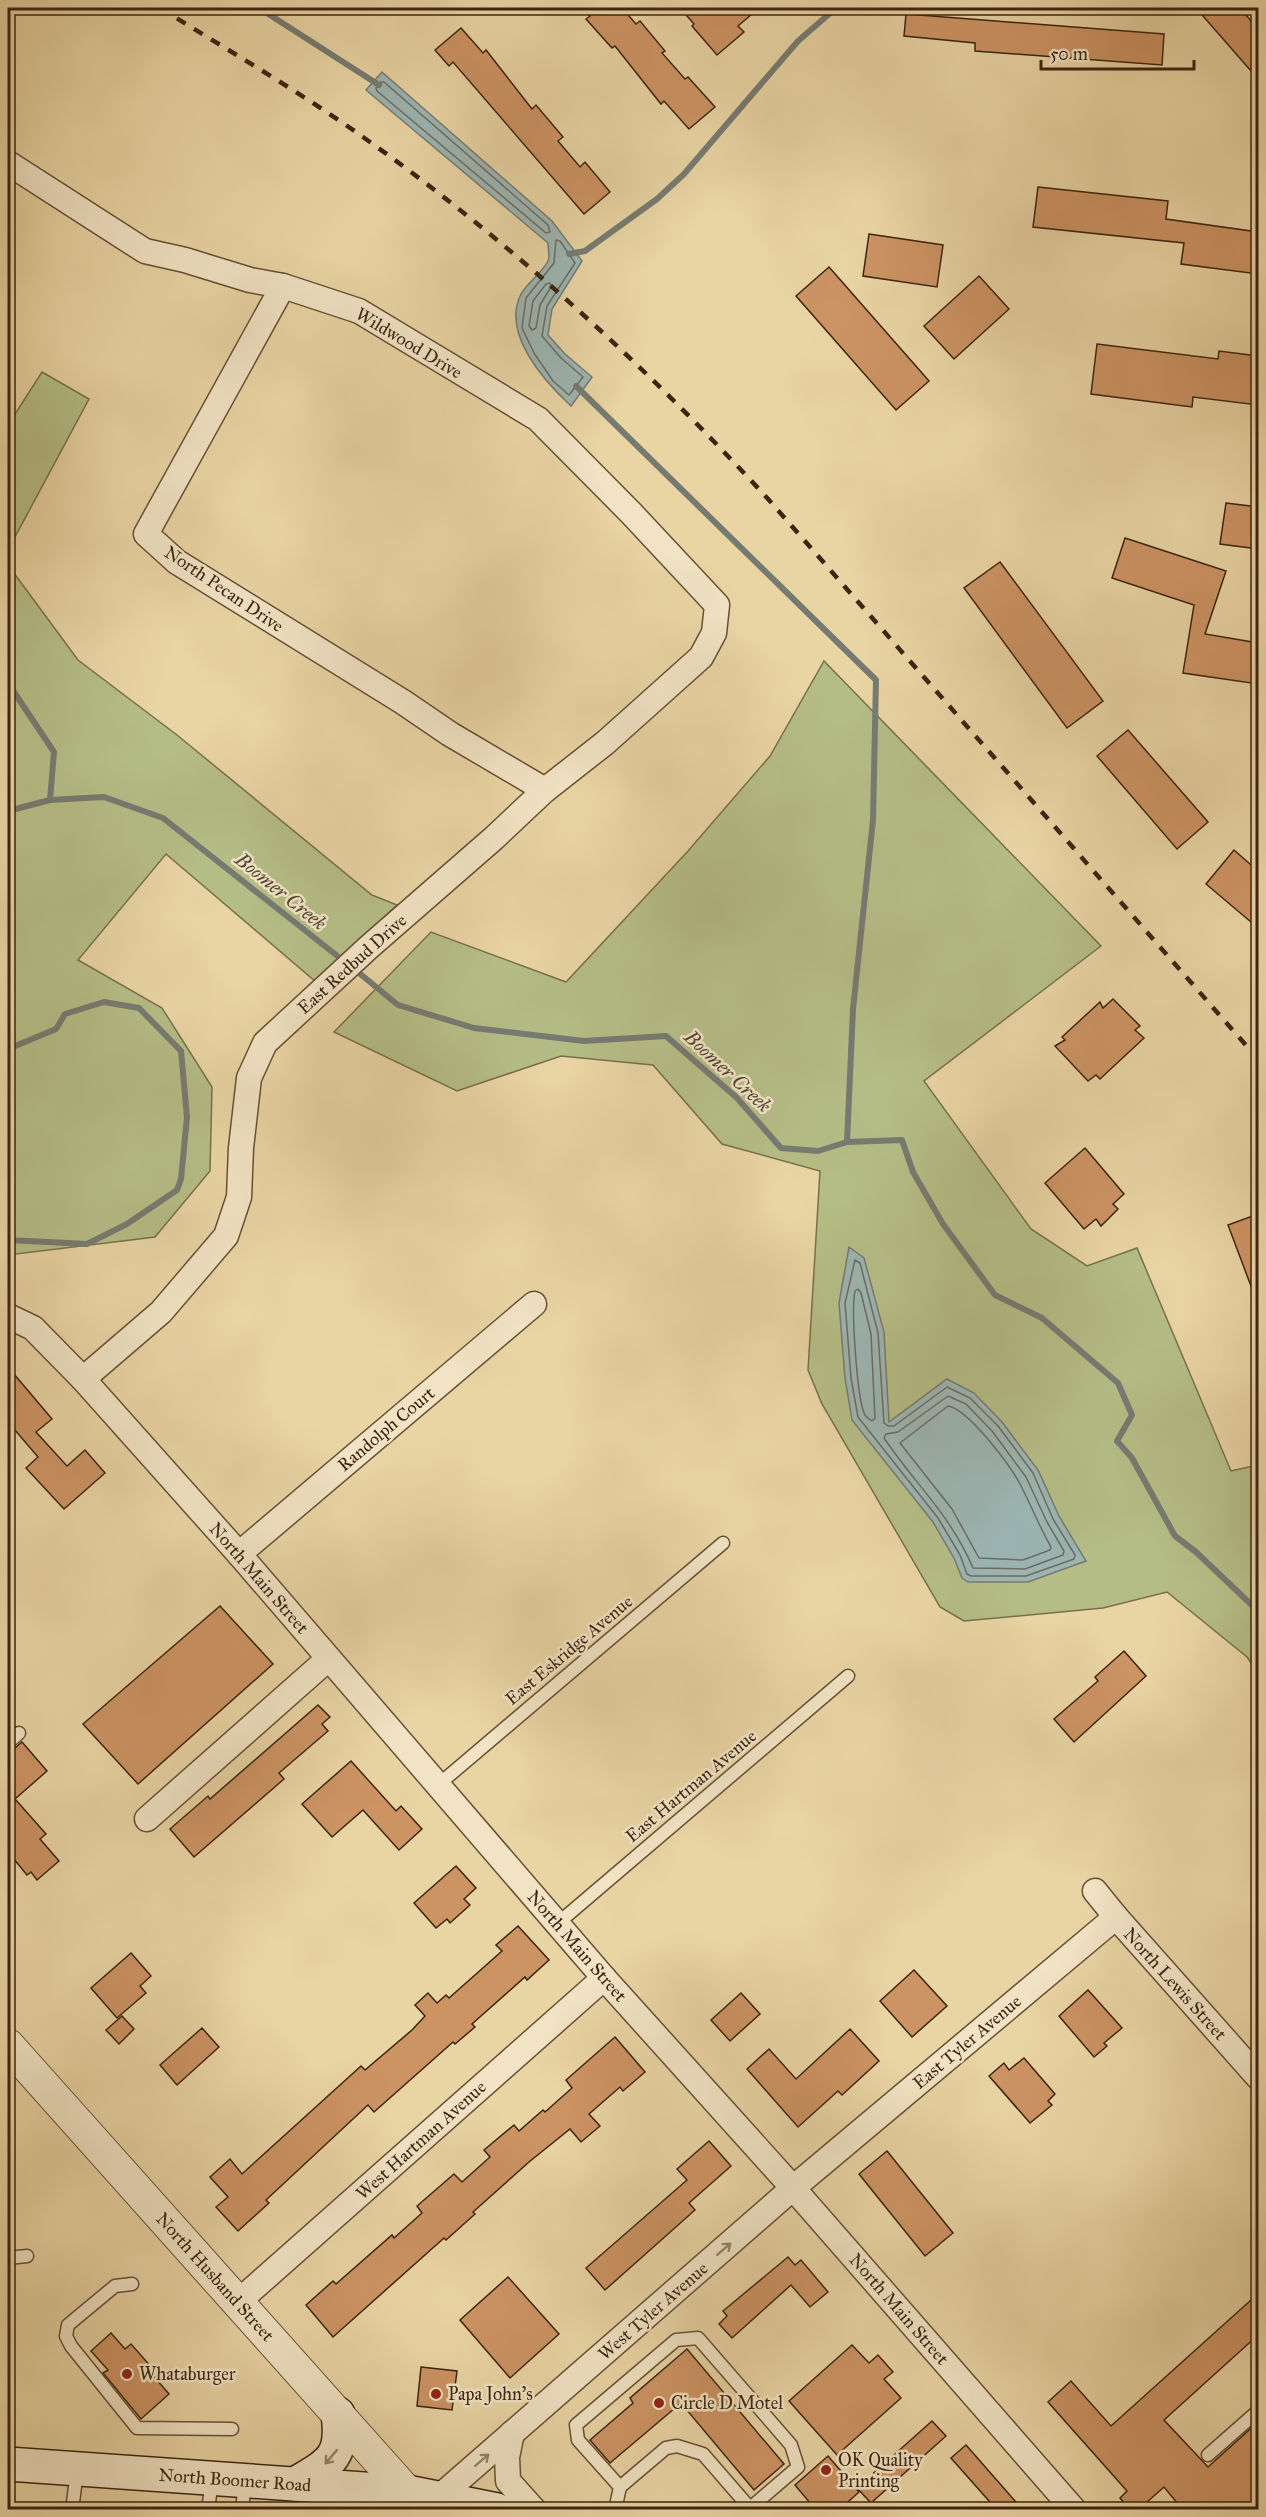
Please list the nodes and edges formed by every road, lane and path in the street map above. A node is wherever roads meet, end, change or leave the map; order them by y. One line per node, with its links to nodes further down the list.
1 (8, 163): 2 (street, Wildwood Drive)
2 (283, 286): 3 (street, Wildwood Drive); 4 (street, North Pecan Drive)
3 (717, 605): 4 (street, East Redbud Drive)
4 (545, 790): 7 (street, East Redbud Drive)
5 (534, 1304): 9 (street, Randolph Court)
6 (8, 1316): 7 (street, North Main Street)
7 (83, 1379): 9 (street, North Main Street)
8 (723, 1543): 14 (lane, East Eskridge Avenue)
9 (239, 1554): 10 (street, North Main Street)
10 (328, 1659): 14 (street, North Main Street); 15 (street)
11 (848, 1676): 18 (lane, East Hartman Avenue)
12 (19, 1733): 13 (lane)
13 (8, 1743)
14 (438, 1785): 18 (street, North Main Street)
15 (147, 1820)
16 (1095, 1891): 17 (street)
17 (1116, 1917): 21 (street, North Lewis Street); 22 (street, East Tyler Avenue)
18 (557, 1924): 19 (street, North Main Street)
19 (604, 1978): 22 (street, North Main Street); 26 (street, West Hartman Avenue)
20 (8, 2045): 26 (street, North Husband Street)
21 (1258, 2077)
22 (793, 2188): 30 (street, West Tyler Avenue, one-way to 22); 44 (street, North Main Street)
23 (27, 2256): 24 (lane)
24 (8, 2258)
25 (132, 2284): 29 (lane)
26 (238, 2302): 28 (street, North Husband Street)
27 (1258, 2411): 31 (lane)
28 (338, 2414): 34 (main road, one-way to 34); 38 (street, North Husband Street)
29 (232, 2429)
30 (512, 2433): 38 (street, West Tyler Avenue, one-way to 30); 42 (street)
31 (1208, 2455)
32 (8, 2464): 33 (main road, North Boomer Road)
33 (77, 2469): 36 (main road, North Boomer Road); 40 (lane)
34 (295, 2484): 37 (main road, North Boomer Road); 38 (main road, North Boomer Road)
35 (620, 2487): 39 (lane); 39 (lane); 43 (lane)
36 (210, 2494): 37 (main road, North Boomer Road)
37 (244, 2495)
38 (411, 2498): 41 (main road, North Boomer Road)
39 (748, 2508)
40 (72, 2510)
41 (497, 2510)
42 (534, 2510)
43 (615, 2510)
44 (1074, 2510)

